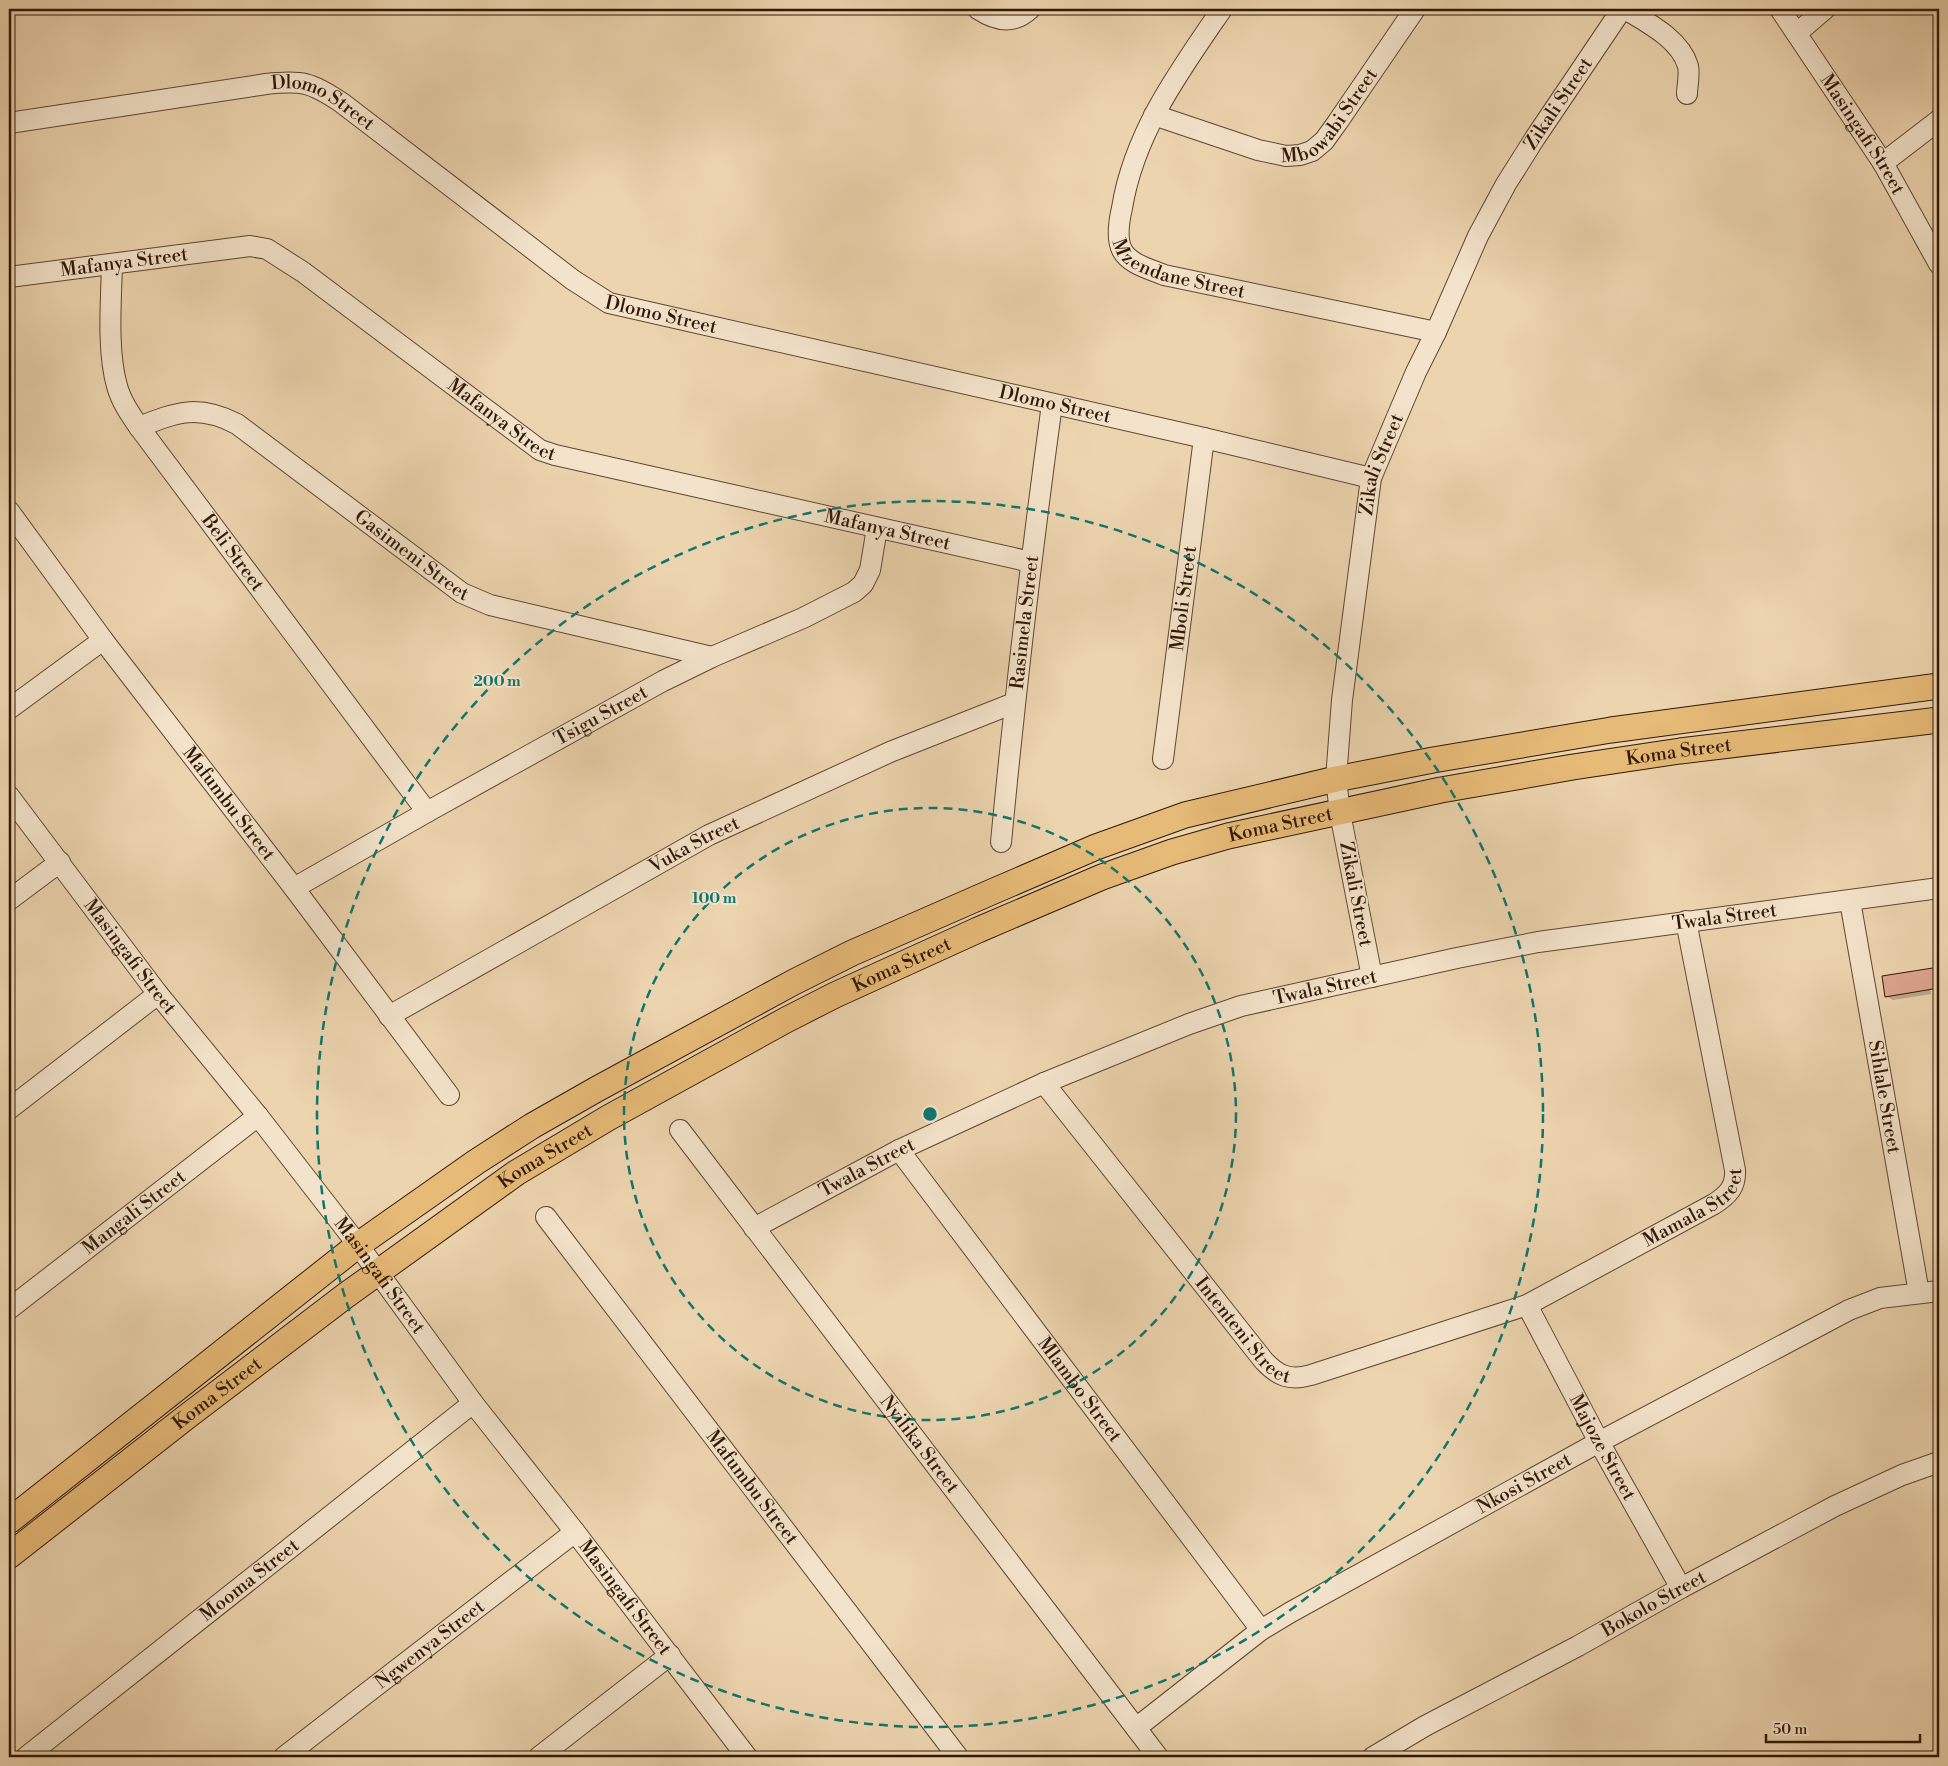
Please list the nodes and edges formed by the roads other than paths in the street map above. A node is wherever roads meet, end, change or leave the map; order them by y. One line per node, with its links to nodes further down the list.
1 (978, 9): 2 (street)
2 (1030, 9)
3 (1222, 9): 10 (street, Mzendane Street)
4 (1415, 9): 10 (street, Mbowabi Street)
5 (1624, 9): 9 (street); 17 (street, Zikali Street)
6 (1780, 9): 8 (street, Masingafi Street)
7 (1825, 9): 8 (street)
8 (1797, 33): 13 (street, Masingafi Street)
9 (1687, 94)
10 (1154, 115): 17 (street, Mzendane Street)
11 (1939, 120): 13 (street)
12 (9, 122): 18 (street, Dlomo Street)
13 (1883, 163): 14 (street, Masingafi Street)
14 (1939, 264)
15 (112, 265): 16 (street, Mafanya Street); 19 (street, Beli Street); 23 (street, Mafanya Street)
16 (9, 277)
17 (1436, 332): 21 (street, Zikali Street)
18 (1052, 404): 20 (street, Dlomo Street); 24 (street, Rasimela Street)
19 (138, 427): 26 (street, Gasimeni Street); 34 (street, Beli Street)
20 (1204, 438): 21 (street, Dlomo Street); 31 (street, Mboli Street)
21 (1371, 478): 32 (street, Zikali Street)
22 (9, 511): 25 (street, Mafumbu Street)
23 (878, 528): 24 (street, Mafanya Street); 26 (street, Tsigu Street)
24 (1030, 562): 28 (street, Rasimela Street)
25 (103, 640): 29 (street); 38 (street, Mafumbu Street)
26 (712, 657): 34 (street, Tsigu Street)
27 (1939, 686): 32 (main road, Koma Street)
28 (1014, 703): 36 (street, Rasimela Street); 45 (street, Vuka Street)
29 (9, 709)
30 (1939, 720): 35 (main road, Koma Street)
31 (1164, 758)
32 (1336, 779): 35 (street, Zikali Street); 54 (main road, Koma Street)
33 (9, 796): 37 (street, Masingafi Street)
34 (427, 812): 38 (street, Tsigu Street)
35 (1340, 812): 43 (street, Zikali Street); 55 (main road, Koma Street)
36 (1002, 842)
37 (60, 862): 40 (street); 44 (street, Masingafi Street)
38 (294, 888): 45 (street, Mafumbu Street)
39 (1939, 888): 41 (street, Twala Street)
40 (9, 900)
41 (1850, 901): 42 (street, Twala Street); 57 (street, Sihlale Street)
42 (1686, 921): 43 (street, Twala Street); 58 (street, Mamala Street)
43 (1372, 977): 46 (street, Twala Street)
44 (158, 994): 48 (street); 49 (street, Masingafi Street)
45 (389, 1016): 47 (street, Mafumbu Street)
46 (1044, 1083): 51 (street, Twala Street); 58 (street, Intenteni Street)
47 (449, 1095)
48 (9, 1109)
49 (258, 1116): 54 (street, Masingafi Street); 59 (street, Mangali Street)
50 (680, 1130): 53 (street, Nyilika Street)
51 (899, 1150): 53 (street, Twala Street); 67 (street, Mlambo Street)
52 (546, 1217): 74 (street, Mafumbu Street)
53 (754, 1228): 69 (street, Nyilika Street)
54 (358, 1245): 55 (street, Masingafi Street); 63 (main road, Koma Street)
55 (378, 1273): 60 (street, Masingafi Street); 65 (main road, Koma Street)
56 (1939, 1291): 57 (street, Nkosi Street)
57 (1919, 1293): 61 (street, Nkosi Street)
58 (1527, 1305): 61 (street, Majoze Street)
59 (9, 1309)
60 (473, 1403): 64 (street, Masingafi Street); 70 (street, Mooma Street)
61 (1599, 1442): 66 (street, Majoze Street); 67 (street, Nkosi Street)
62 (1939, 1462): 66 (street, Bokolo Street)
63 (9, 1520)
64 (575, 1532): 68 (street, Masingafi Street); 71 (street, Ngwenya Street)
65 (9, 1556)
66 (1681, 1588): 76 (street, Bokolo Street)
67 (1261, 1630): 69 (street, Nkosi Street)
68 (670, 1655): 72 (street); 73 (street, Masingafi Street)
69 (1136, 1728): 75 (street, Nyilika Street)
70 (26, 1757)
71 (284, 1757)
72 (539, 1757)
73 (747, 1757)
74 (958, 1757)
75 (1158, 1757)
76 (1373, 1757)

